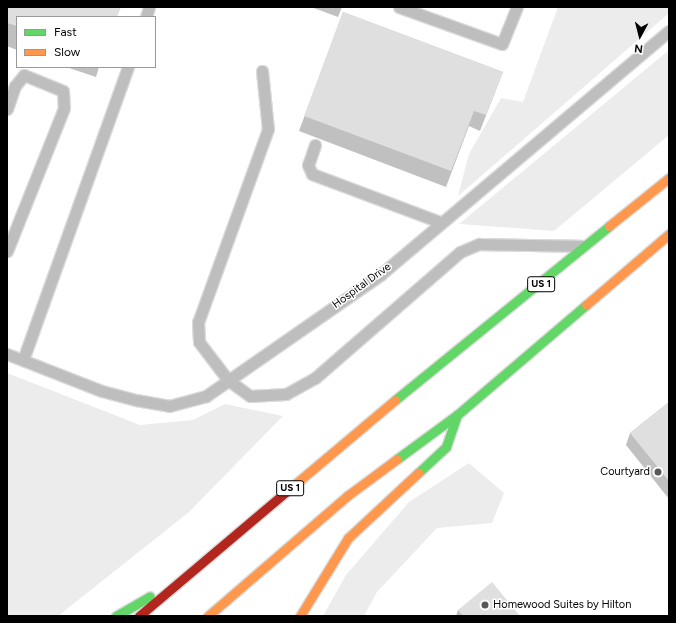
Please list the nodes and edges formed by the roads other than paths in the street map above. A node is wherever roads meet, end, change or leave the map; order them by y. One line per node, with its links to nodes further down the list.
1 (400, 7): 2 (lane)
2 (517, 7)
3 (669, 31): 9 (lane, Hospital Drive)
4 (128, 68): 14 (lane)
5 (262, 71): 15 (lane)
6 (7, 109): 12 (lane)
7 (314, 145): 9 (lane)
8 (669, 178): 11 (highway, US 1)
9 (440, 222): 15 (lane, Hospital Drive)
10 (669, 234): 16 (highway)
11 (588, 246): 15 (lane); 17 (highway, US 1)
12 (7, 251)
13 (7, 354): 14 (lane, Hospital Drive)
14 (22, 360): 15 (lane, Hospital Drive)
15 (228, 380)
16 (457, 415): 20 (highway); 21 (highway)
17 (170, 589): 18 (highway); 19 (highway, US 1)
18 (116, 616)
19 (139, 616)
20 (208, 616)
21 (300, 616)

